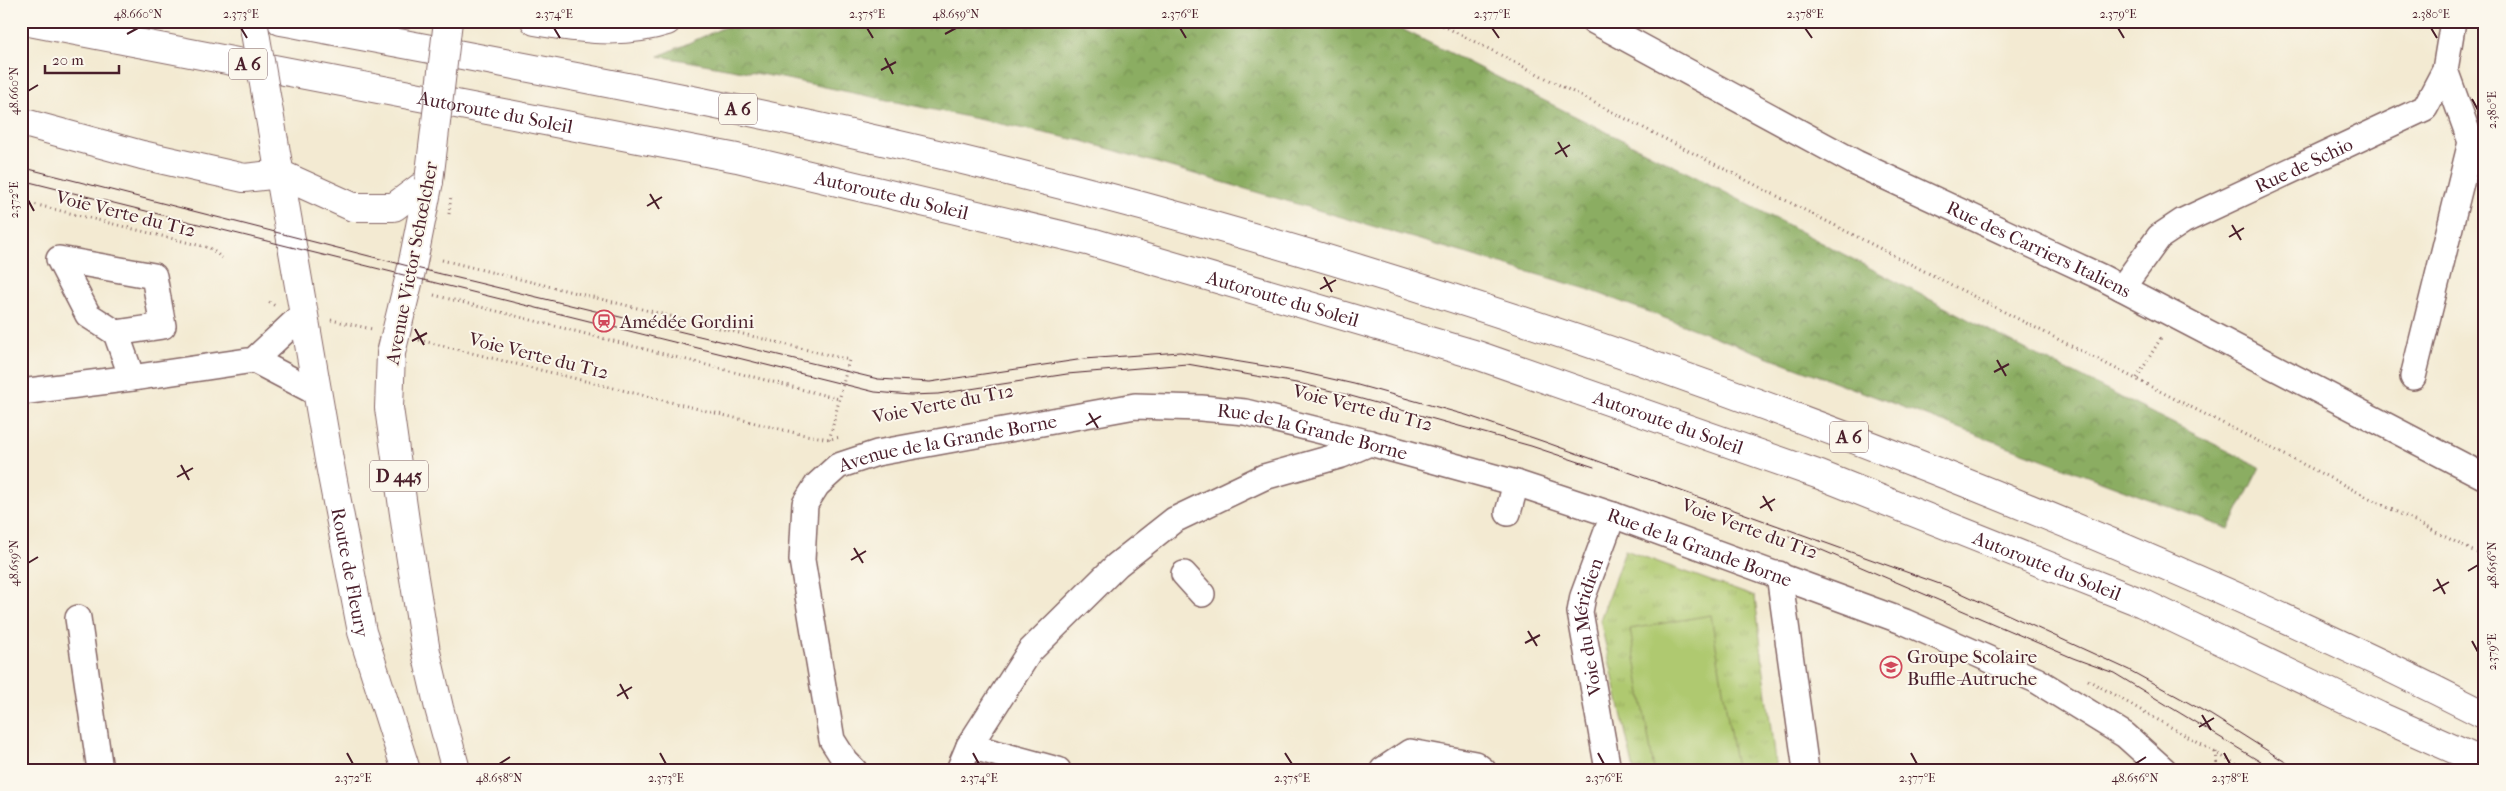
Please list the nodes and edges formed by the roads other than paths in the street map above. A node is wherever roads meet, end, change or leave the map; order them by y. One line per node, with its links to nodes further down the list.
1 (24, 21): 34 (main road, Autoroute du Soleil / A 6)
2 (253, 21): 11 (main road, bridge)
3 (281, 21): 31 (main road, A 6)
4 (448, 21): 12 (main road, Avenue Victor Schœlcher / D 445, bridge)
5 (535, 21): 6 (main road)
6 (667, 21)
7 (1594, 21): 13 (street, Rue des Carriers Italiens)
8 (2453, 21): 9 (street, Rue de Schio)
9 (2445, 70): 13 (street, Rue de Schio); 17 (street)
10 (21, 122): 11 (main road)
11 (280, 174): 12 (main road); 14 (main road)
12 (429, 181): 36 (main road, Avenue Victor Schœlcher / D 445)
13 (2122, 288): 23 (street, Rue des Carriers Italiens)
14 (303, 314): 16 (street); 20 (main road)
15 (116, 333): 18 (street)
16 (254, 360): 18 (street); 20 (street)
17 (2413, 377)
18 (132, 378): 19 (street)
19 (21, 392)
20 (317, 392): 33 (main road, Route de Fleury)
21 (1201, 408): 22 (street, Rue de la Grande Borne); 37 (street, Avenue de la Grande Borne)
22 (1370, 443): 24 (street, Rue de la Grande Borne); 32 (street)
23 (2485, 477)
24 (1516, 484): 25 (street); 26 (street, Rue de la Grande Borne)
25 (1508, 513)
26 (1613, 515): 28 (street, Rue de la Grande Borne); 42 (street, Voie du Méridien)
27 (1184, 574): 29 (street)
28 (1779, 574): 43 (street); 44 (street, Rue de la Grande Borne)
29 (1202, 594)
30 (78, 618): 35 (street)
31 (2485, 715)
32 (969, 746): 38 (street); 39 (street)
33 (402, 758)
34 (2485, 763)
35 (100, 770)
36 (456, 770)
37 (854, 770)
38 (959, 770)
39 (1058, 770)
40 (1383, 770): 41 (street)
41 (1483, 770)
42 (1608, 770)
43 (1806, 770)
44 (2164, 770)

